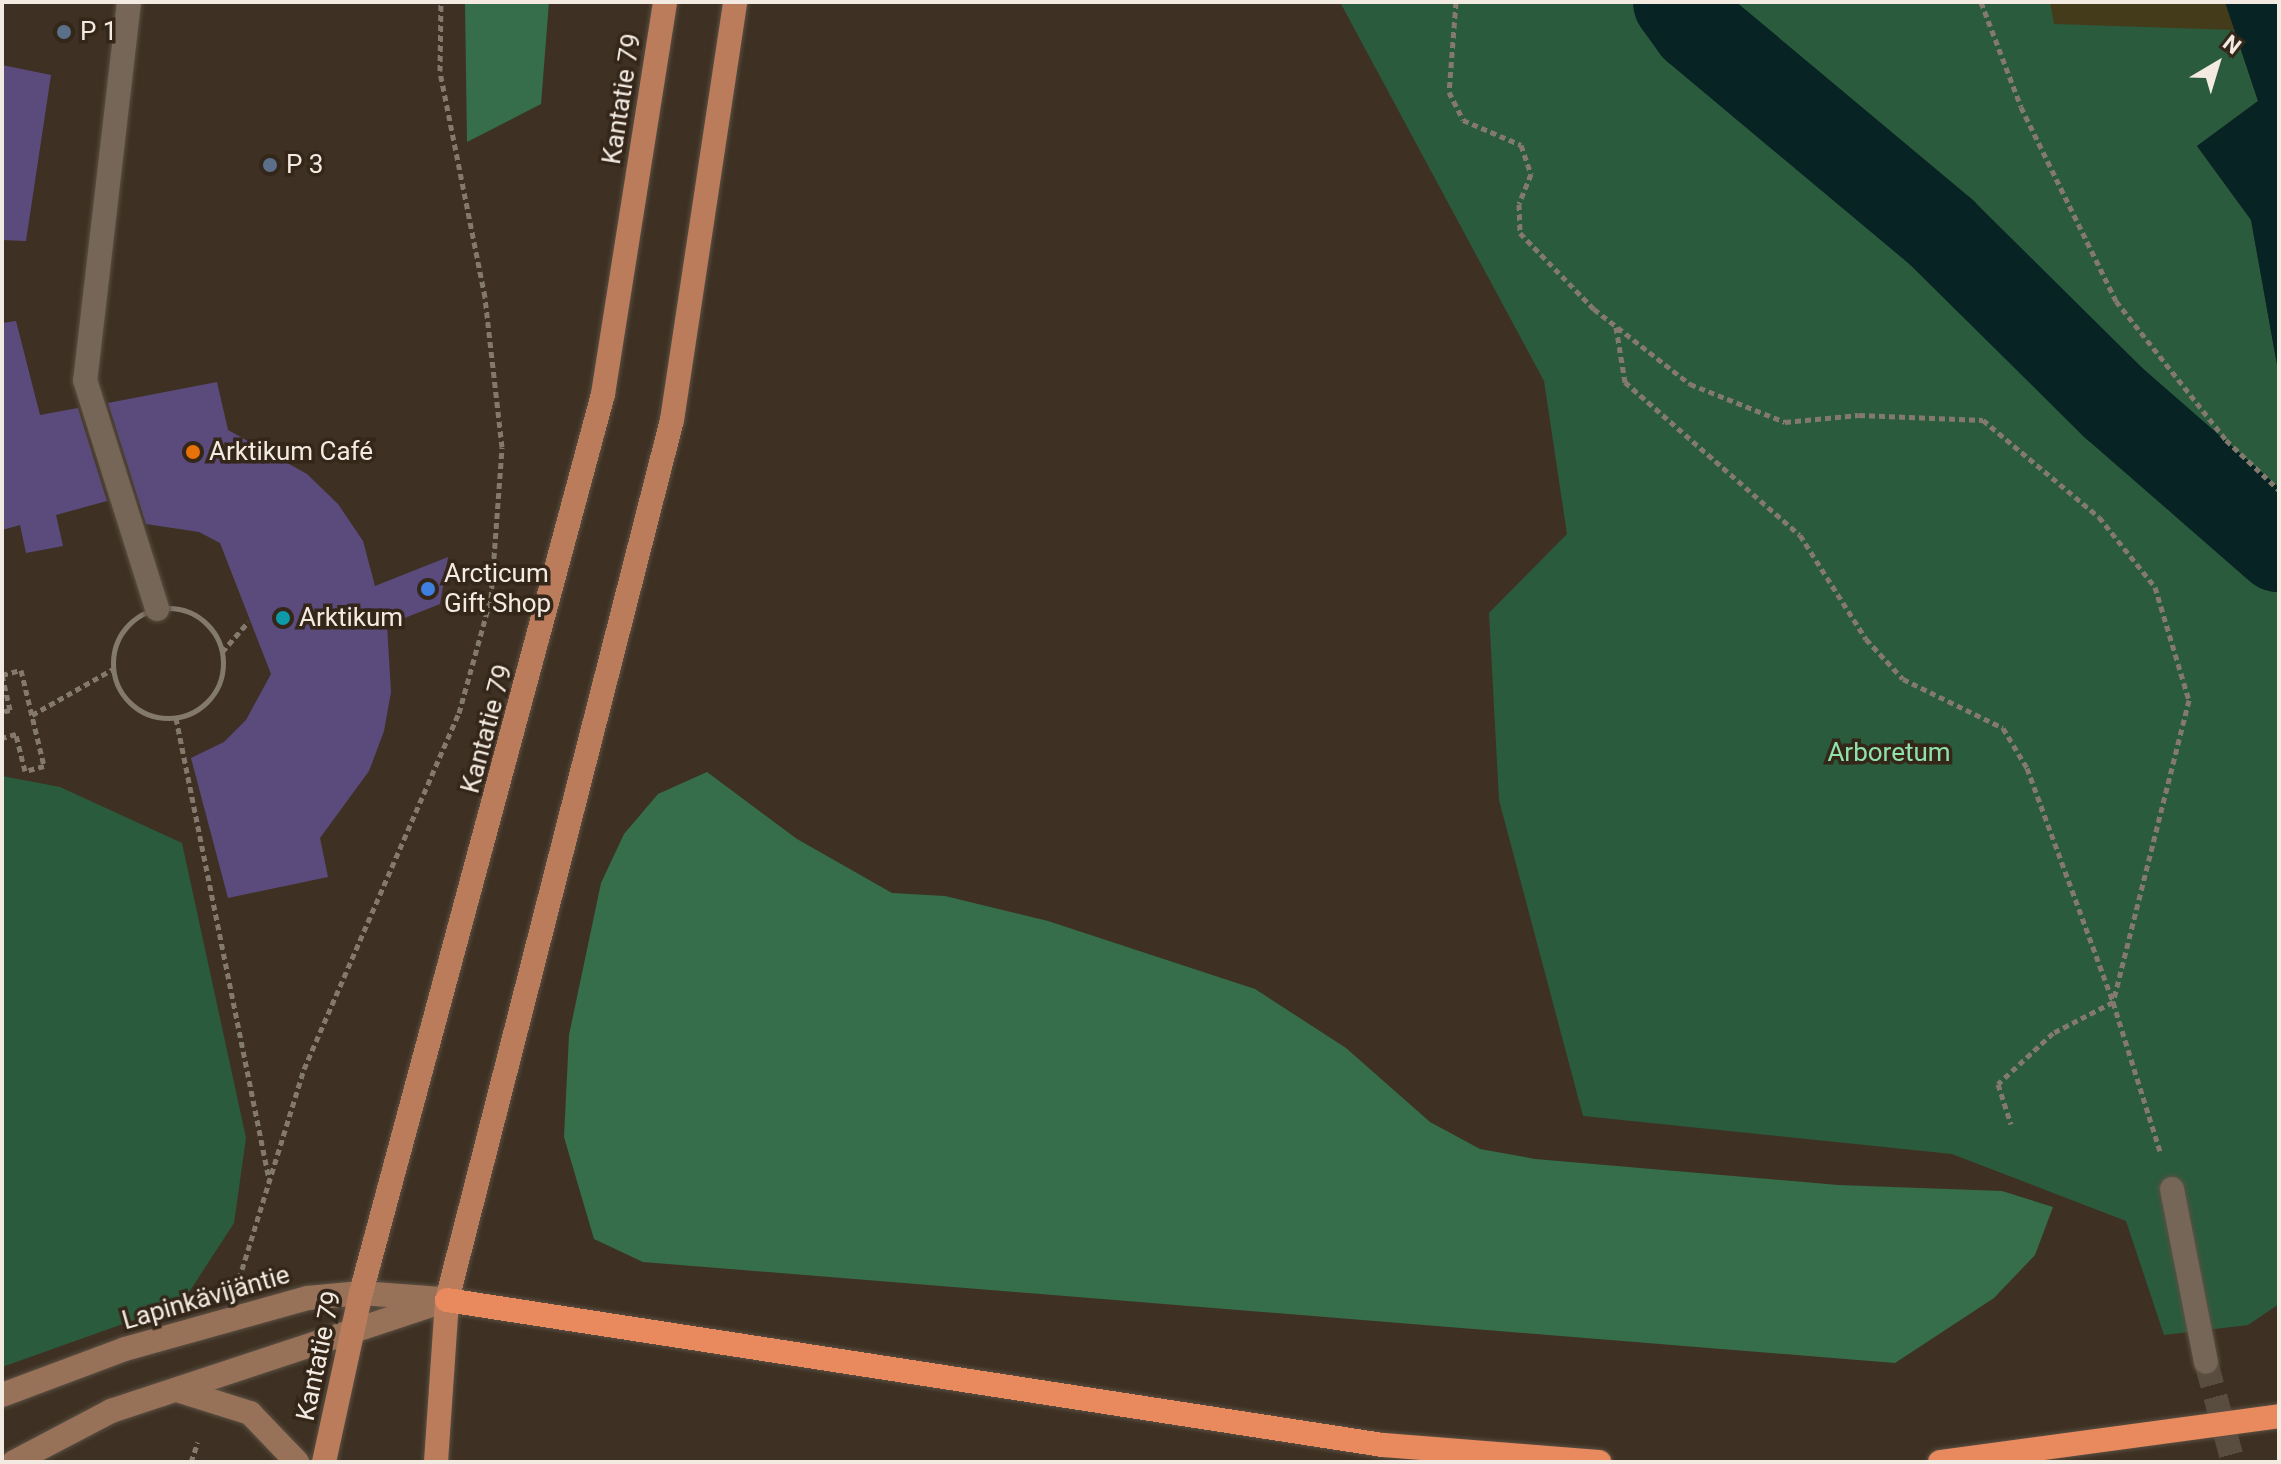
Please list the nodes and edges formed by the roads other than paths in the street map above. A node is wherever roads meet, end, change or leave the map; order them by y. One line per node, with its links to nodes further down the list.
1 (129, 2): 4 (lane)
2 (665, 2): 6 (main road, Kantatie 79)
3 (735, 2): 7 (main road)
4 (157, 609)
5 (2172, 1189): 9 (lane)
6 (361, 1293): 7 (main road, Lapinkävijäntie); 8 (main road, Kantatie 79); 11 (main road, Lapinkävijäntie)
7 (447, 1300): 8 (main road); 16 (main road); 17 (highway)
8 (351, 1337): 10 (main road); 15 (main road, Kantatie 79)
9 (2206, 1362)
10 (175, 1390): 13 (main road); 14 (main road)
11 (2, 1395)
12 (2279, 1416): 18 (highway)
13 (14, 1462)
14 (297, 1462)
15 (324, 1462)
16 (436, 1462)
17 (1599, 1462)
18 (1940, 1462)

